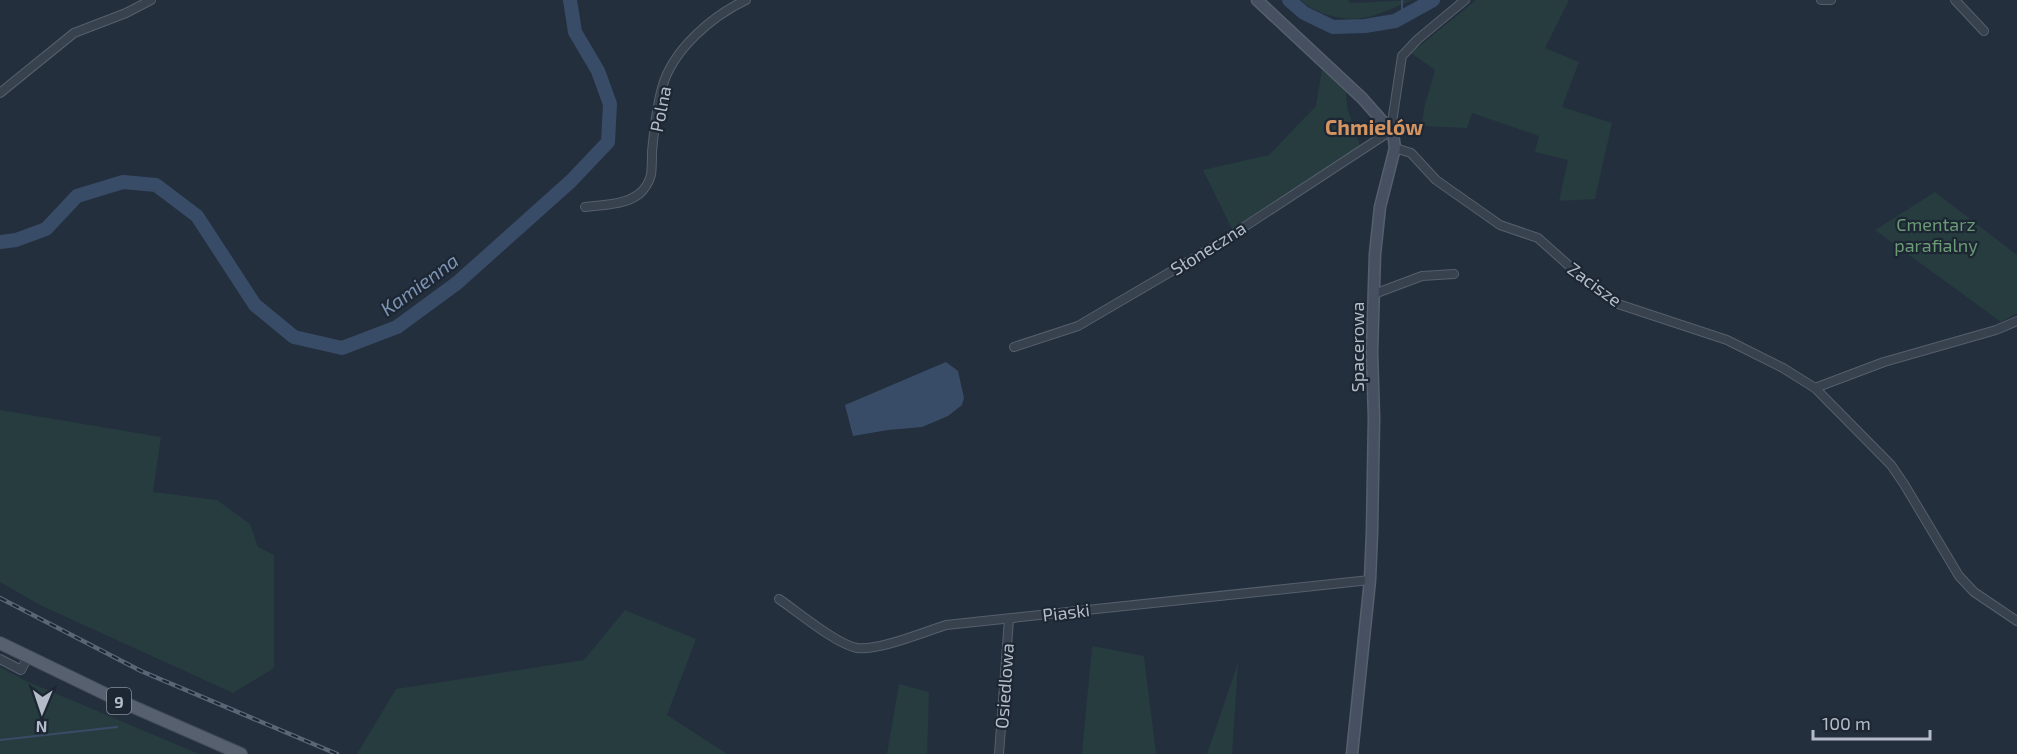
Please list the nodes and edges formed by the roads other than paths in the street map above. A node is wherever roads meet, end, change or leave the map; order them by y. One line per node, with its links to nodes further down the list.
1 (151, 0): 9 (street)
2 (746, 0): 12 (street, Polna)
3 (1257, 0): 10 (street)
4 (1465, 0): 10 (street)
5 (1821, 0): 6 (street)
6 (1831, 0)
7 (1954, 0): 8 (street)
8 (1984, 31)
9 (0, 93)
10 (1391, 129): 11 (street, Spacerowa); 16 (street, Słoneczna)
11 (1395, 148): 14 (street, Spacerowa); 17 (street, Zacisze)
12 (585, 207)
13 (1454, 274): 14 (street)
14 (1374, 294): 18 (street, Spacerowa)
15 (2017, 321): 17 (street)
16 (1014, 347)
17 (1815, 388): 21 (street, Zacisze)
18 (1370, 580): 20 (street, Piaski); 27 (street, Spacerowa)
19 (779, 599): 20 (street, Piaski)
20 (1009, 619): 26 (street, Osiedlowa)
21 (2017, 621)
22 (0, 643): 23 (main road, 9)
23 (28, 657): 24 (street); 25 (main road, 9)
24 (0, 659)
25 (241, 754)
26 (999, 754)
27 (1352, 754)

